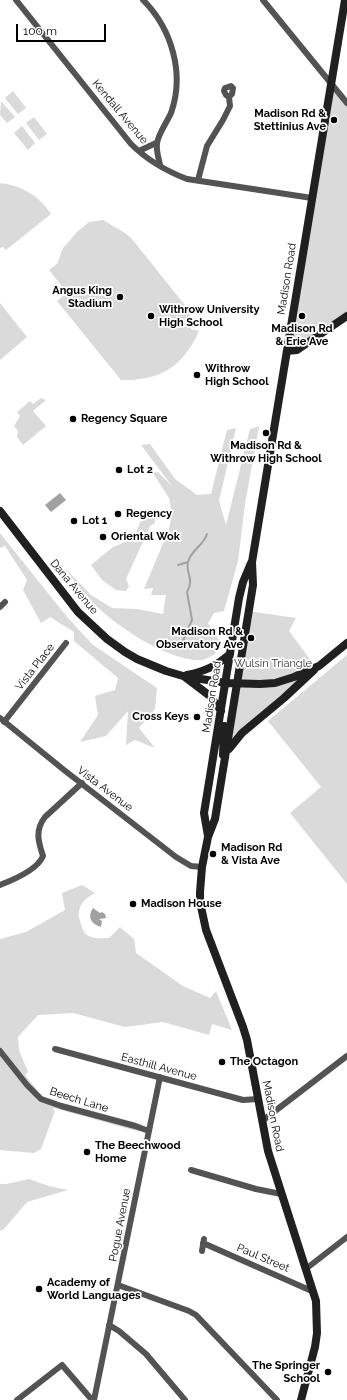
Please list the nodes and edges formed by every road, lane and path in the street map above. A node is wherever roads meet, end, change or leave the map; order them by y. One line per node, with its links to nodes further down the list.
1 (16, 0): 9 (street, Kendall Avenue)
2 (143, 0): 8 (street)
3 (262, 0): 5 (street)
4 (345, 0): 5 (main road, Madison Road)
5 (331, 84): 7 (street); 12 (main road, Madison Road)
6 (229, 97): 11 (street)
7 (347, 103)
8 (156, 143): 9 (street); 10 (street)
9 (138, 151): 10 (street, Kendall Avenue)
10 (160, 165): 11 (street, Kendall Avenue)
11 (198, 180): 12 (street, Kendall Avenue)
12 (312, 198): 14 (main road, Madison Road)
13 (347, 316): 14 (main road)
14 (287, 350): 16 (main road, Madison Road)
15 (0, 511): 23 (main road, Dana Avenue)
16 (252, 562): 21 (main road, Madison Road); 25 (main road, Madison Road)
17 (5, 602): 18 (street)
18 (0, 607)
19 (66, 643): 27 (street, Vista Place)
20 (347, 643): 22 (main road)
21 (230, 654): 23 (main road); 24 (main road, Madison Road)
22 (318, 666): 25 (main road, Dana Avenue); 28 (main road)
23 (183, 676): 24 (main road, Dana Avenue); 26 (main road)
24 (226, 683): 25 (main road, Dana Avenue); 26 (main road, Madison Road); 29 (main road)
25 (238, 683): 28 (main road, Madison Road)
26 (221, 711): 31 (main road, Madison Road)
27 (2, 720): 30 (street, Vista Avenue)
28 (227, 752): 29 (main road, Madison Road)
29 (224, 773): 31 (main road, Madison Road)
30 (82, 783): 32 (street, Vista Avenue); 33 (street)
31 (208, 837): 32 (main road, Madison Road)
32 (202, 867): 38 (main road, Madison Road)
33 (0, 885)
34 (55, 1049): 37 (street, Easthill Avenue)
35 (0, 1051): 40 (street, Beech Lane)
36 (347, 1056): 39 (street)
37 (160, 1077): 38 (street, Easthill Avenue); 40 (street, Pogue Avenue)
38 (258, 1099): 39 (main road, Madison Road)
39 (262, 1120): 42 (main road, Madison Road)
40 (149, 1131): 46 (street, Pogue Avenue)
41 (191, 1170): 42 (street)
42 (281, 1194): 45 (main road, Madison Road)
43 (347, 1237): 45 (street)
44 (202, 1251): 47 (street, Paul Street)
45 (307, 1268): 47 (main road, Madison Road)
46 (118, 1285): 48 (street, Pogue Avenue); 52 (street)
47 (314, 1292): 53 (main road, Madison Road)
48 (109, 1325): 50 (street, Pogue Avenue); 51 (street)
49 (17, 1400): 50 (street)
50 (93, 1400)
51 (184, 1400)
52 (277, 1400)
53 (301, 1400)

